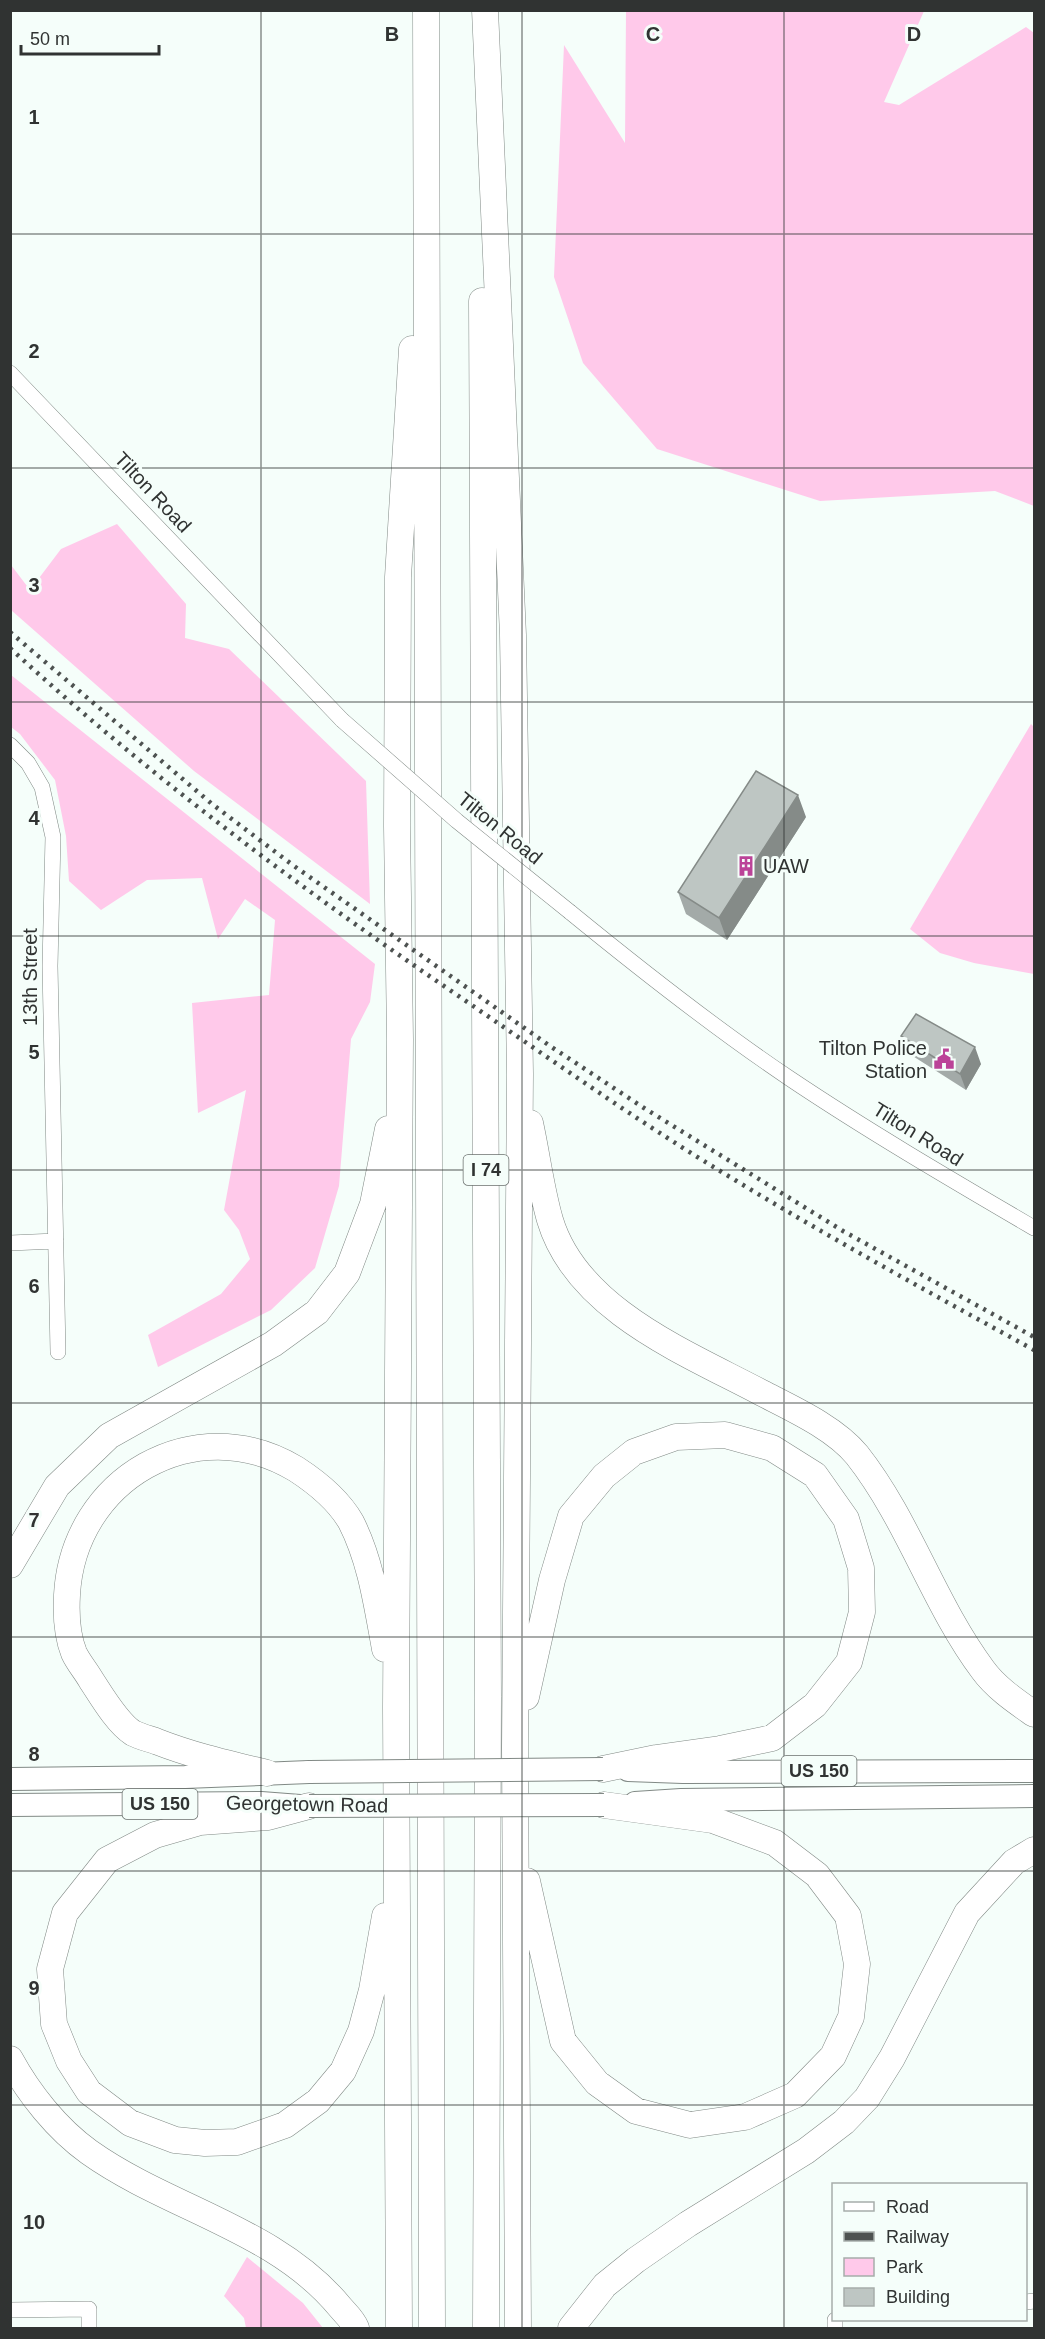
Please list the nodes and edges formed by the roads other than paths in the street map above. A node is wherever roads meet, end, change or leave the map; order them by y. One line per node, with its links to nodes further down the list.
1 (426, 10): 3 (highway)
2 (484, 10): 7 (highway); 33 (highway, I 74)
3 (428, 194): 6 (highway); 32 (highway)
4 (10, 373): 8 (street, Tilton Road, bridge)
5 (10, 745): 9 (street, 13th Street)
6 (400, 1039): 12 (highway); 13 (highway)
7 (520, 1074): 14 (highway); 15 (highway)
8 (1035, 1228)
9 (56, 1241): 10 (street); 11 (street, 13th Street)
10 (10, 1243)
11 (58, 1352)
12 (10, 1565)
13 (396, 1707): 18 (highway); 26 (highway)
14 (1035, 1714)
15 (515, 1748): 16 (highway); 24 (highway)
16 (603, 1769): 17 (main road, US 150); 18 (main road, Georgetown Road / US 150, bridge)
17 (1035, 1771)
18 (267, 1773): 19 (main road, Georgetown Road / US 150)
19 (10, 1779)
20 (1035, 1796): 22 (main road, US 150)
21 (10, 1805): 23 (main road, Georgetown Road / US 150)
22 (604, 1805): 23 (main road, Georgetown Road / US 150, bridge); 24 (highway)
23 (309, 1806): 26 (highway)
24 (517, 1834): 34 (highway)
25 (1035, 1850): 35 (highway)
26 (397, 1854): 31 (highway)
27 (10, 2059): 30 (highway)
28 (10, 2310): 29 (street)
29 (89, 2328)
30 (356, 2328)
31 (399, 2328)
32 (432, 2328)
33 (486, 2328)
34 (518, 2328)
35 (572, 2328)

